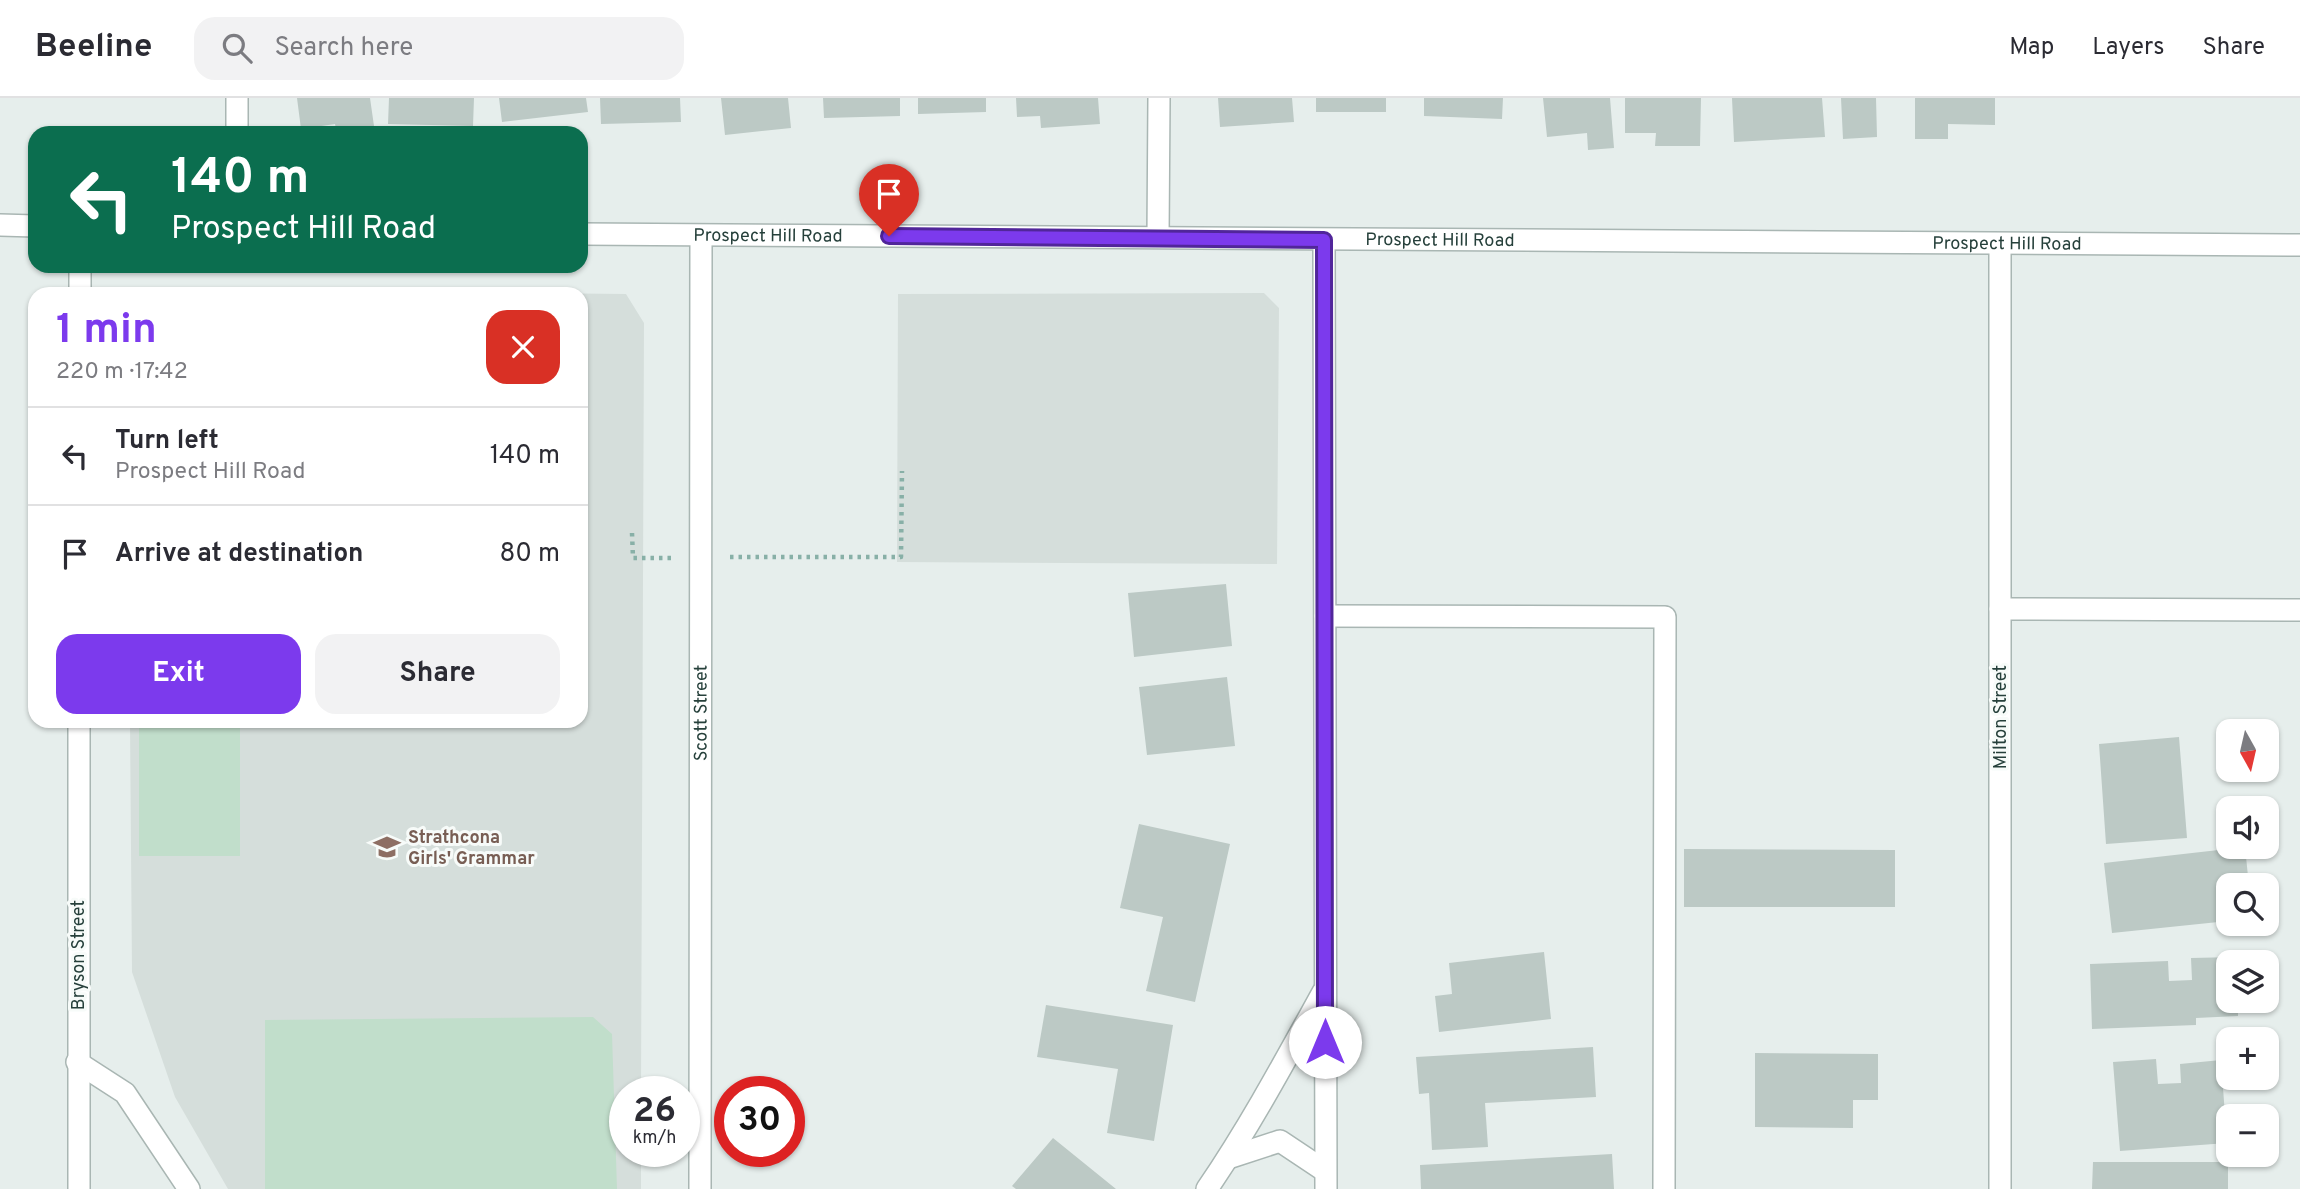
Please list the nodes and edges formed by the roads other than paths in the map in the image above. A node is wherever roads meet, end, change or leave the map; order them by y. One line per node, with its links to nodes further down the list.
1 (237, 98): 3 (street)
2 (1159, 98): 8 (street)
3 (237, 126)
4 (0, 225): 5 (street)
5 (28, 226)
6 (588, 234): 7 (street, Prospect Hill Road)
7 (701, 236): 8 (street, Prospect Hill Road); 22 (street, Scott Street)
8 (1158, 237): 9 (street, Prospect Hill Road)
9 (1324, 240): 10 (street, Prospect Hill Road); 14 (street)
10 (2000, 244): 11 (street, Prospect Hill Road); 12 (street, Milton Street)
11 (2300, 245)
12 (2000, 609): 13 (street); 25 (street, Milton Street)
13 (2300, 610)
14 (1325, 616): 16 (street); 24 (street)
15 (79, 728): 17 (street, Bryson Street)
16 (1324, 990): 18 (street); 19 (street)
17 (77, 1062): 20 (street, Bryson Street); 21 (street)
18 (1228, 1158): 19 (street); 23 (street)
19 (1325, 1180)
20 (79, 1189)
21 (189, 1189)
22 (700, 1189)
23 (1207, 1189)
24 (1664, 1189)
25 (2000, 1189)

